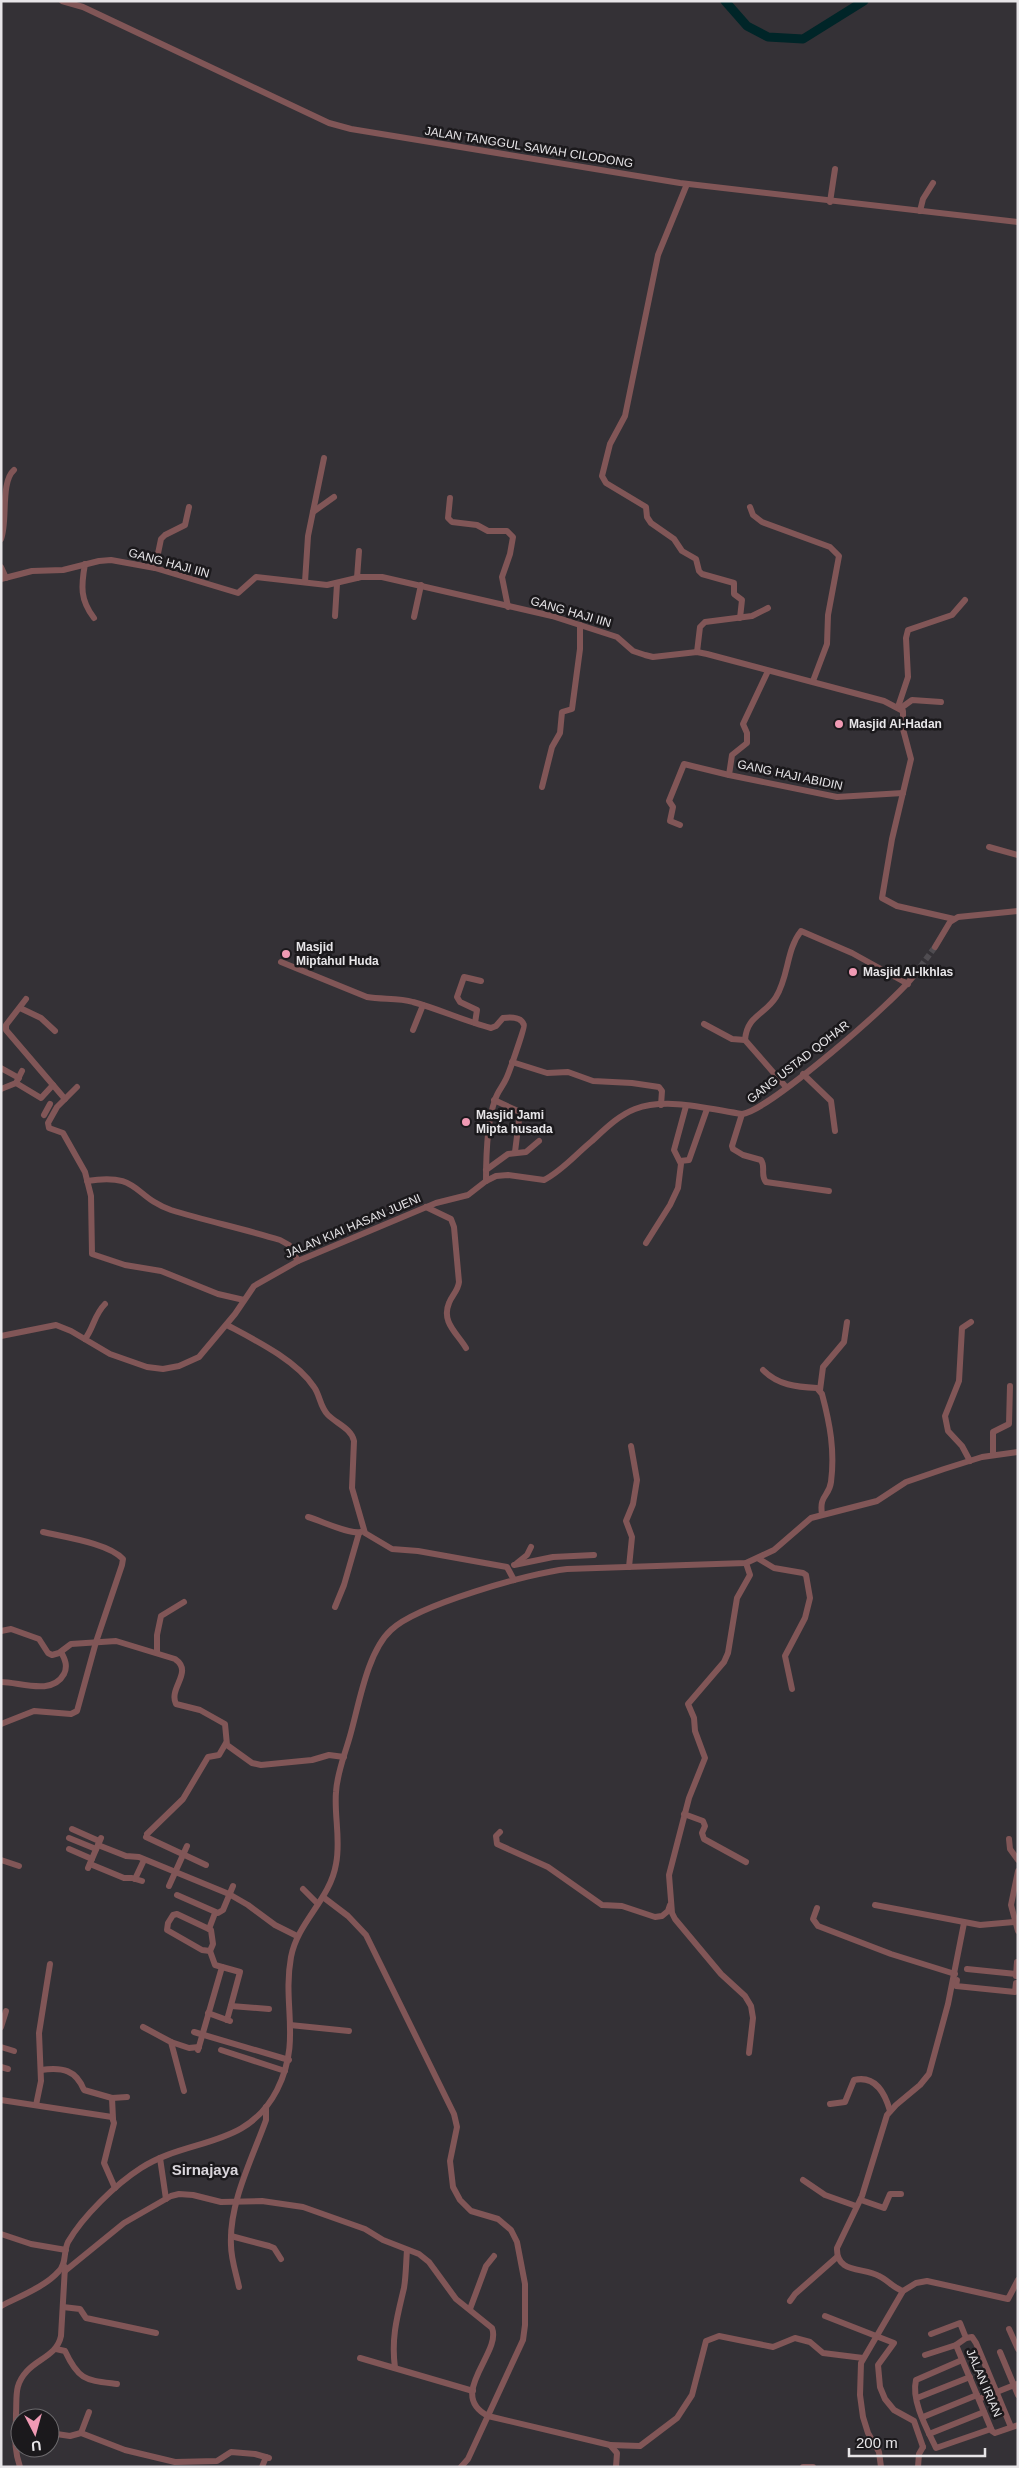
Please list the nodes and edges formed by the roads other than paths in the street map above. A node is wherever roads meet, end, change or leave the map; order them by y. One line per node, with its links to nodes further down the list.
1 (62, 1): 4 (street, JALAN TANGGUL SAWAH CILODONG)
2 (835, 169): 5 (street)
3 (933, 183): 6 (street)
4 (687, 184): 5 (street, JALAN TANGGUL SAWAH CILODONG); 31 (street)
5 (831, 198): 6 (street, JALAN TANGGUL SAWAH CILODONG)
6 (921, 208): 7 (street, JALAN TANGGUL SAWAH CILODONG)
7 (1018, 222)
8 (324, 458): 14 (street)
9 (14, 470): 15 (street)
10 (334, 497): 14 (street)
11 (450, 498): 26 (street)
12 (189, 507): 19 (street)
13 (750, 507): 35 (street)
14 (313, 512): 22 (street)
15 (1, 539)
16 (359, 551): 21 (street)
17 (85, 564): 19 (street, GANG HAJI IIN); 20 (street, GANG HAJI IIN); 30 (street)
18 (1, 566): 20 (street)
19 (155, 568): 22 (street, GANG HAJI IIN)
20 (4, 578)
21 (357, 578): 23 (street, GANG HAJI IIN); 24 (street, GANG HAJI IIN)
22 (305, 582): 23 (street, GANG HAJI IIN)
23 (337, 584): 28 (street)
24 (421, 585): 26 (street, GANG HAJI IIN); 29 (street)
25 (964, 600): 37 (street)
26 (508, 607): 32 (street, GANG HAJI IIN)
27 (768, 608): 31 (street)
28 (335, 616)
29 (414, 617)
30 (94, 618)
31 (740, 618): 33 (street)
32 (580, 626): 33 (street, GANG HAJI IIN); 39 (street)
33 (697, 652): 34 (street, GANG HAJI IIN)
34 (768, 671): 35 (street, GANG HAJI IIN); 38 (street, GANG HAJI ABIDIN)
35 (814, 681): 37 (street, GANG HAJI IIN)
36 (941, 702): 37 (street)
37 (899, 707): 40 (street)
38 (729, 775): 40 (street, GANG HAJI ABIDIN); 41 (street)
39 (542, 787)
40 (903, 793): 45 (street)
41 (680, 826)
42 (989, 847): 43 (street)
43 (1018, 855)
44 (1018, 911): 45 (street)
45 (954, 919): 46 (street)
46 (935, 947)
47 (281, 962): 52 (street)
48 (915, 974): 50 (street, GANG USTAD QOHAR)
49 (481, 981): 54 (street)
50 (908, 984): 58 (street); 62 (street, GANG USTAD QOHAR)
51 (26, 999): 53 (street)
52 (423, 1005): 54 (street); 57 (street)
53 (20, 1008): 56 (street); 64 (street)
54 (475, 1023): 59 (street)
55 (704, 1024): 58 (street)
56 (55, 1030)
57 (412, 1030)
58 (745, 1040): 66 (street)
59 (512, 1062): 69 (street); 71 (street)
60 (1, 1068): 63 (street)
61 (22, 1071): 63 (street)
62 (803, 1074): 66 (street, GANG USTAD QOHAR); 76 (street)
63 (17, 1081): 64 (street); 67 (street)
64 (53, 1085): 68 (street)
65 (76, 1087): 68 (street)
66 (786, 1087): 74 (street, GANG USTAD QOHAR)
67 (1, 1088)
68 (65, 1099): 75 (street)
69 (494, 1100): 78 (street); 80 (street)
70 (50, 1104): 75 (street)
71 (661, 1105): 72 (street, GANG USTAD QOHAR); 82 (street, GANG USTAD QOHAR)
72 (686, 1106): 73 (street, GANG USTAD QOHAR); 79 (street)
73 (707, 1108): 74 (street, GANG USTAD QOHAR); 79 (street)
74 (742, 1114): 83 (street)
75 (45, 1115): 81 (street)
76 (835, 1131)
77 (540, 1141): 78 (street)
78 (515, 1152): 80 (street)
79 (680, 1161): 86 (street)
80 (486, 1170): 82 (street)
81 (87, 1180): 87 (street); 88 (street)
82 (486, 1181): 84 (street, GANG USTAD QOHAR)
83 (829, 1191)
84 (436, 1203): 85 (street, JALAN KIAI HASAN JUENI)
85 (426, 1206): 87 (street, JALAN KIAI HASAN JUENI); 95 (street)
86 (646, 1243)
87 (298, 1261): 88 (street, JALAN KIAI HASAN JUENI)
88 (244, 1300): 92 (street, JALAN KIAI HASAN JUENI)
89 (104, 1304): 94 (street)
90 (847, 1322): 98 (street)
91 (971, 1322): 102 (street)
92 (227, 1325): 94 (street, JALAN KIAI HASAN JUENI); 106 (street)
93 (1, 1336): 94 (street, JALAN KIAI HASAN JUENI)
94 (85, 1339)
95 (466, 1348)
96 (763, 1370): 98 (street)
97 (1010, 1386): 101 (street)
98 (820, 1390): 103 (street)
99 (631, 1446): 112 (street)
100 (1018, 1452): 101 (street)
101 (993, 1455): 102 (street)
102 (970, 1461): 103 (street)
103 (822, 1514): 109 (street)
104 (308, 1517): 106 (street)
105 (43, 1532): 117 (street)
106 (361, 1532): 111 (street); 115 (street)
107 (531, 1547): 111 (street)
108 (594, 1555): 111 (street)
109 (759, 1559): 110 (street); 121 (street)
110 (746, 1563): 112 (street); 125 (street)
111 (511, 1566): 113 (street)
112 (629, 1567): 113 (street)
113 (514, 1580): 124 (street)
114 (184, 1602): 119 (street)
115 (335, 1607)
116 (1, 1631): 118 (street)
117 (96, 1642): 118 (street); 119 (street); 122 (street)
118 (61, 1652): 120 (street)
119 (157, 1653): 123 (street)
120 (1, 1682)
121 (792, 1689)
122 (1, 1724)
123 (226, 1743): 124 (street); 133 (street)
124 (344, 1757): 148 (street)
125 (684, 1814): 137 (street); 149 (street)
126 (72, 1829): 130 (street)
127 (500, 1832): 154 (street)
128 (69, 1838): 130 (street)
129 (1009, 1840): 136 (street)
130 (99, 1843): 135 (street); 138 (street)
131 (187, 1846): 133 (street)
132 (68, 1849): 138 (street)
133 (183, 1856): 139 (street); 142 (street)
134 (1, 1860): 140 (street)
135 (144, 1860): 138 (street); 142 (street)
136 (1018, 1860)
137 (746, 1862)
138 (90, 1864)
139 (206, 1865)
140 (19, 1866)
141 (1018, 1871): 156 (street)
142 (175, 1872): 143 (street); 146 (street)
143 (169, 1886)
144 (233, 1886): 146 (street)
145 (303, 1889): 150 (street)
146 (229, 1894): 153 (street); 160 (street)
147 (177, 1895): 153 (street)
148 (323, 1897): 150 (street); 244 (street)
149 (671, 1900): 154 (street); 155 (street)
150 (317, 1903): 160 (street)
151 (875, 1905): 157 (street)
152 (818, 1908): 166 (street)
153 (215, 1913): 158 (street)
154 (662, 1916): 155 (street)
155 (675, 1920): 183 (street)
156 (1014, 1922): 157 (street); 159 (street)
157 (964, 1923): 166 (street)
158 (210, 1929): 161 (street); 161 (street)
159 (1018, 1931)
160 (297, 1936): 173 (street)
161 (210, 1951): 164 (street)
162 (1018, 1962): 167 (street)
163 (50, 1964): 185 (street)
164 (222, 1967): 169 (street); 172 (street)
165 (967, 1969): 167 (street)
166 (956, 1974): 168 (street); 194 (street)
167 (1016, 1974): 168 (street)
168 (1017, 1983)
169 (231, 2006): 170 (street); 172 (street)
170 (268, 2009)
171 (6, 2011): 174 (street)
172 (208, 2013): 178 (street)
173 (290, 2025): 176 (street); 184 (street)
174 (1, 2027)
175 (143, 2027): 179 (street)
176 (349, 2031)
177 (194, 2032): 178 (street)
178 (202, 2034): 179 (street); 180 (street)
179 (171, 2042): 187 (street)
180 (224, 2042): 184 (street); 186 (street)
181 (1, 2047): 182 (street)
182 (14, 2051)
183 (749, 2053)
184 (289, 2060): 186 (street)
185 (41, 2070): 189 (street); 191 (street)
186 (285, 2071): 193 (street)
187 (184, 2091)
188 (127, 2097): 189 (street)
189 (112, 2098): 195 (street)
190 (1, 2100): 191 (street)
191 (36, 2104): 195 (street)
192 (830, 2104): 194 (street)
193 (266, 2107): 196 (street); 201 (street)
194 (890, 2111): 202 (street)
195 (113, 2119): 198 (street)
196 (160, 2158): 198 (street); 200 (street)
197 (804, 2180): 202 (street)
198 (115, 2188): 205 (street)
199 (901, 2194): 202 (street)
200 (166, 2199): 201 (street); 210 (street)
201 (237, 2201): 204 (street); 206 (street)
202 (858, 2203): 208 (street)
203 (1, 2234): 205 (street)
204 (231, 2236): 209 (street); 212 (street)
205 (66, 2250): 210 (street)
206 (407, 2250): 217 (street); 232 (street)
207 (494, 2256): 217 (street)
208 (837, 2257): 213 (street); 214 (street)
209 (281, 2260)
210 (65, 2267): 215 (street); 216 (street)
211 (1018, 2280): 213 (street)
212 (239, 2287)
213 (903, 2291): 222 (street)
214 (790, 2301)
215 (1, 2306)
216 (63, 2307): 220 (street); 225 (street)
217 (470, 2309): 236 (street)
218 (826, 2316): 222 (street)
219 (1009, 2329): 226 (street)
220 (156, 2333)
221 (931, 2334): 223 (street)
222 (875, 2337): 230 (street); 253 (street)
223 (966, 2338): 224 (street); 237 (street)
224 (956, 2345): 228 (street); 231 (street, JALAN IRIAN)
225 (56, 2349): 234 (street); 241 (street)
226 (1018, 2349)
227 (1000, 2352): 235 (street)
228 (925, 2355)
229 (360, 2358): 232 (street)
230 (863, 2358): 252 (street); 261 (street)
231 (962, 2360): 233 (street, JALAN IRIAN); 240 (street)
232 (395, 2368): 236 (street)
233 (970, 2377): 239 (street, JALAN IRIAN); 240 (street)
234 (117, 2384)
235 (1016, 2384): 237 (street); 238 (street)
236 (473, 2391): 244 (street)
237 (997, 2392): 239 (street); 247 (street)
238 (1018, 2395)
239 (978, 2397): 243 (street, JALAN IRIAN); 245 (street)
240 (917, 2398): 245 (street)
241 (16, 2408)
242 (89, 2412): 249 (street)
243 (984, 2412): 248 (street, JALAN IRIAN); 251 (street)
244 (488, 2416): 252 (street); 257 (street)
245 (923, 2417): 251 (street)
246 (1018, 2425): 247 (street, JALAN IRIAN)
247 (1010, 2427): 248 (street, JALAN IRIAN)
248 (991, 2429): 254 (street, JALAN IRIAN)
249 (81, 2433): 250 (street); 255 (street)
250 (60, 2434)
251 (930, 2434): 254 (street)
252 (610, 2445): 258 (street)
253 (923, 2446): 254 (street); 262 (street)
254 (938, 2447)
255 (193, 2465): 256 (street)
256 (262, 2467)
257 (461, 2467)
258 (616, 2467)
259 (803, 2467): 260 (street)
260 (813, 2467)
261 (880, 2467)
262 (918, 2467)

